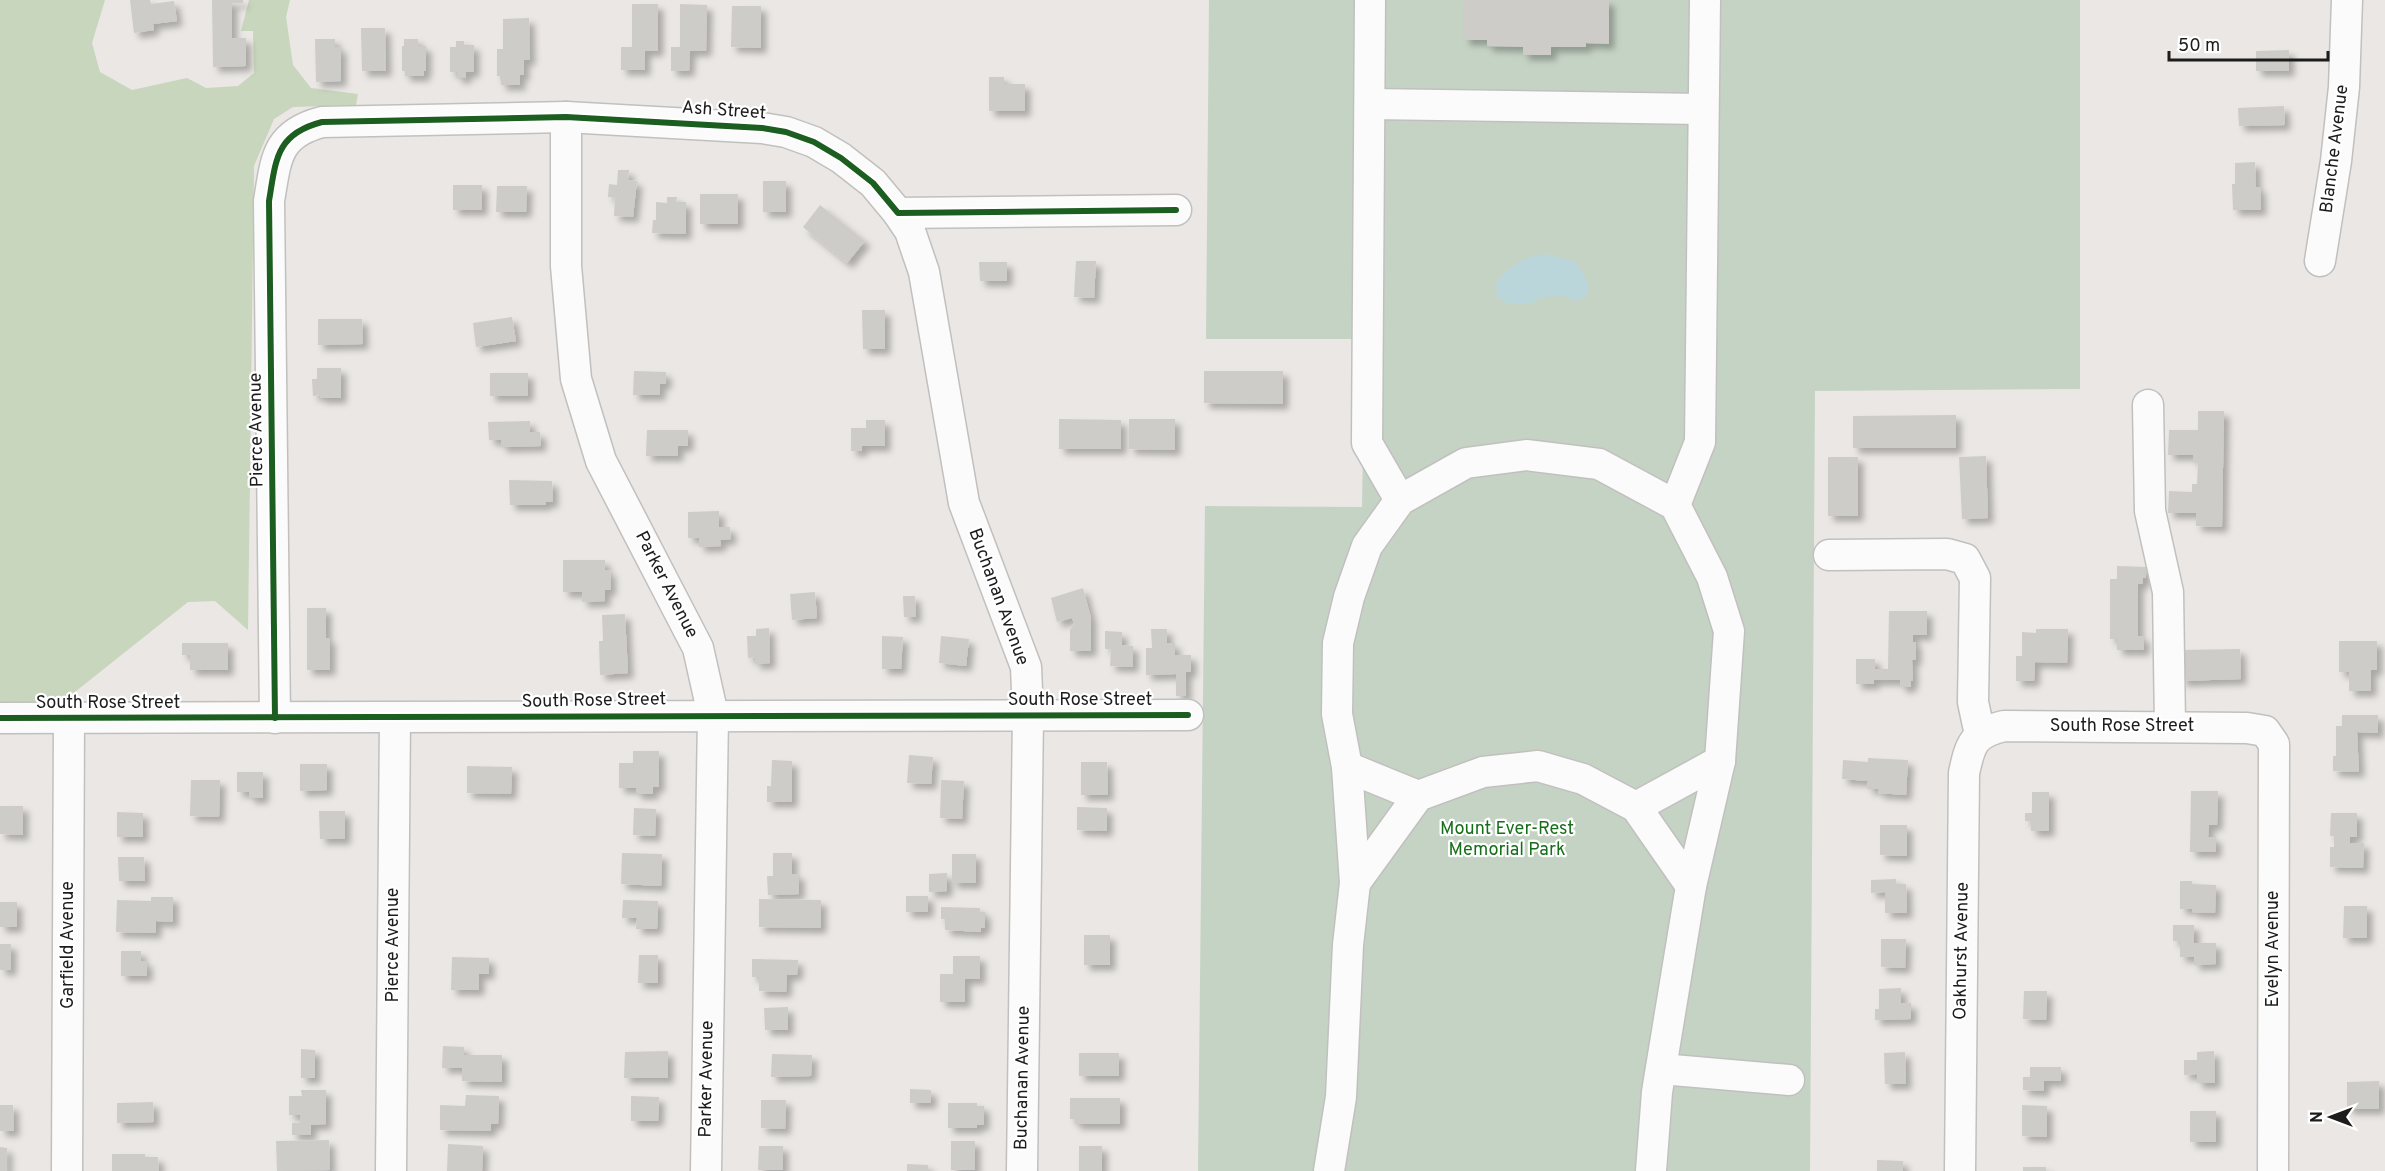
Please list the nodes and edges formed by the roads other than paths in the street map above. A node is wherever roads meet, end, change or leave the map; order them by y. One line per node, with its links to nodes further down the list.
1 (1370, 0): 4 (street)
2 (1705, 0): 5 (street)
3 (2347, 0): 10 (street, Blanche Avenue)
4 (1370, 104): 5 (street); 12 (street)
5 (1702, 109): 13 (street)
6 (566, 117): 7 (street, Ash Street); 9 (street, Ash Street); 15 (street, Parker Avenue)
7 (284, 143): 20 (street, Pierce Avenue)
8 (1176, 210): 9 (street)
9 (898, 213): 16 (street, Buchanan Avenue)
10 (2320, 261)
11 (2148, 405): 22 (street)
12 (1400, 500): 13 (street); 26 (street)
13 (1674, 505): 25 (street)
14 (1829, 555): 24 (street)
15 (713, 715): 16 (street, South Rose Street); 21 (street, South Rose Street); 35 (street, Parker Avenue)
16 (1028, 715): 17 (street, South Rose Street); 36 (street, Buchanan Avenue)
17 (1188, 715)
18 (0, 718): 19 (street, South Rose Street)
19 (69, 718): 20 (street, South Rose Street); 33 (street, Garfield Avenue)
20 (275, 718): 21 (street, South Rose Street)
21 (394, 718): 34 (street, Pierce Avenue)
22 (2170, 726): 23 (street, South Rose Street); 24 (street, South Rose Street)
23 (2265, 731): 40 (street, Evelyn Avenue)
24 (1980, 735): 39 (street, Oakhurst Avenue)
25 (1720, 761): 28 (street); 30 (street)
26 (1347, 767): 27 (street); 29 (street)
27 (1418, 796): 28 (street); 29 (street)
28 (1636, 807): 30 (street)
29 (1355, 883): 37 (street)
30 (1691, 886): 31 (street)
31 (1661, 1069): 32 (street); 38 (street)
32 (1789, 1080)
33 (67, 1171)
34 (391, 1171)
35 (706, 1171)
36 (1022, 1171)
37 (1329, 1171)
38 (1651, 1171)
39 (1960, 1171)
40 (2273, 1171)

